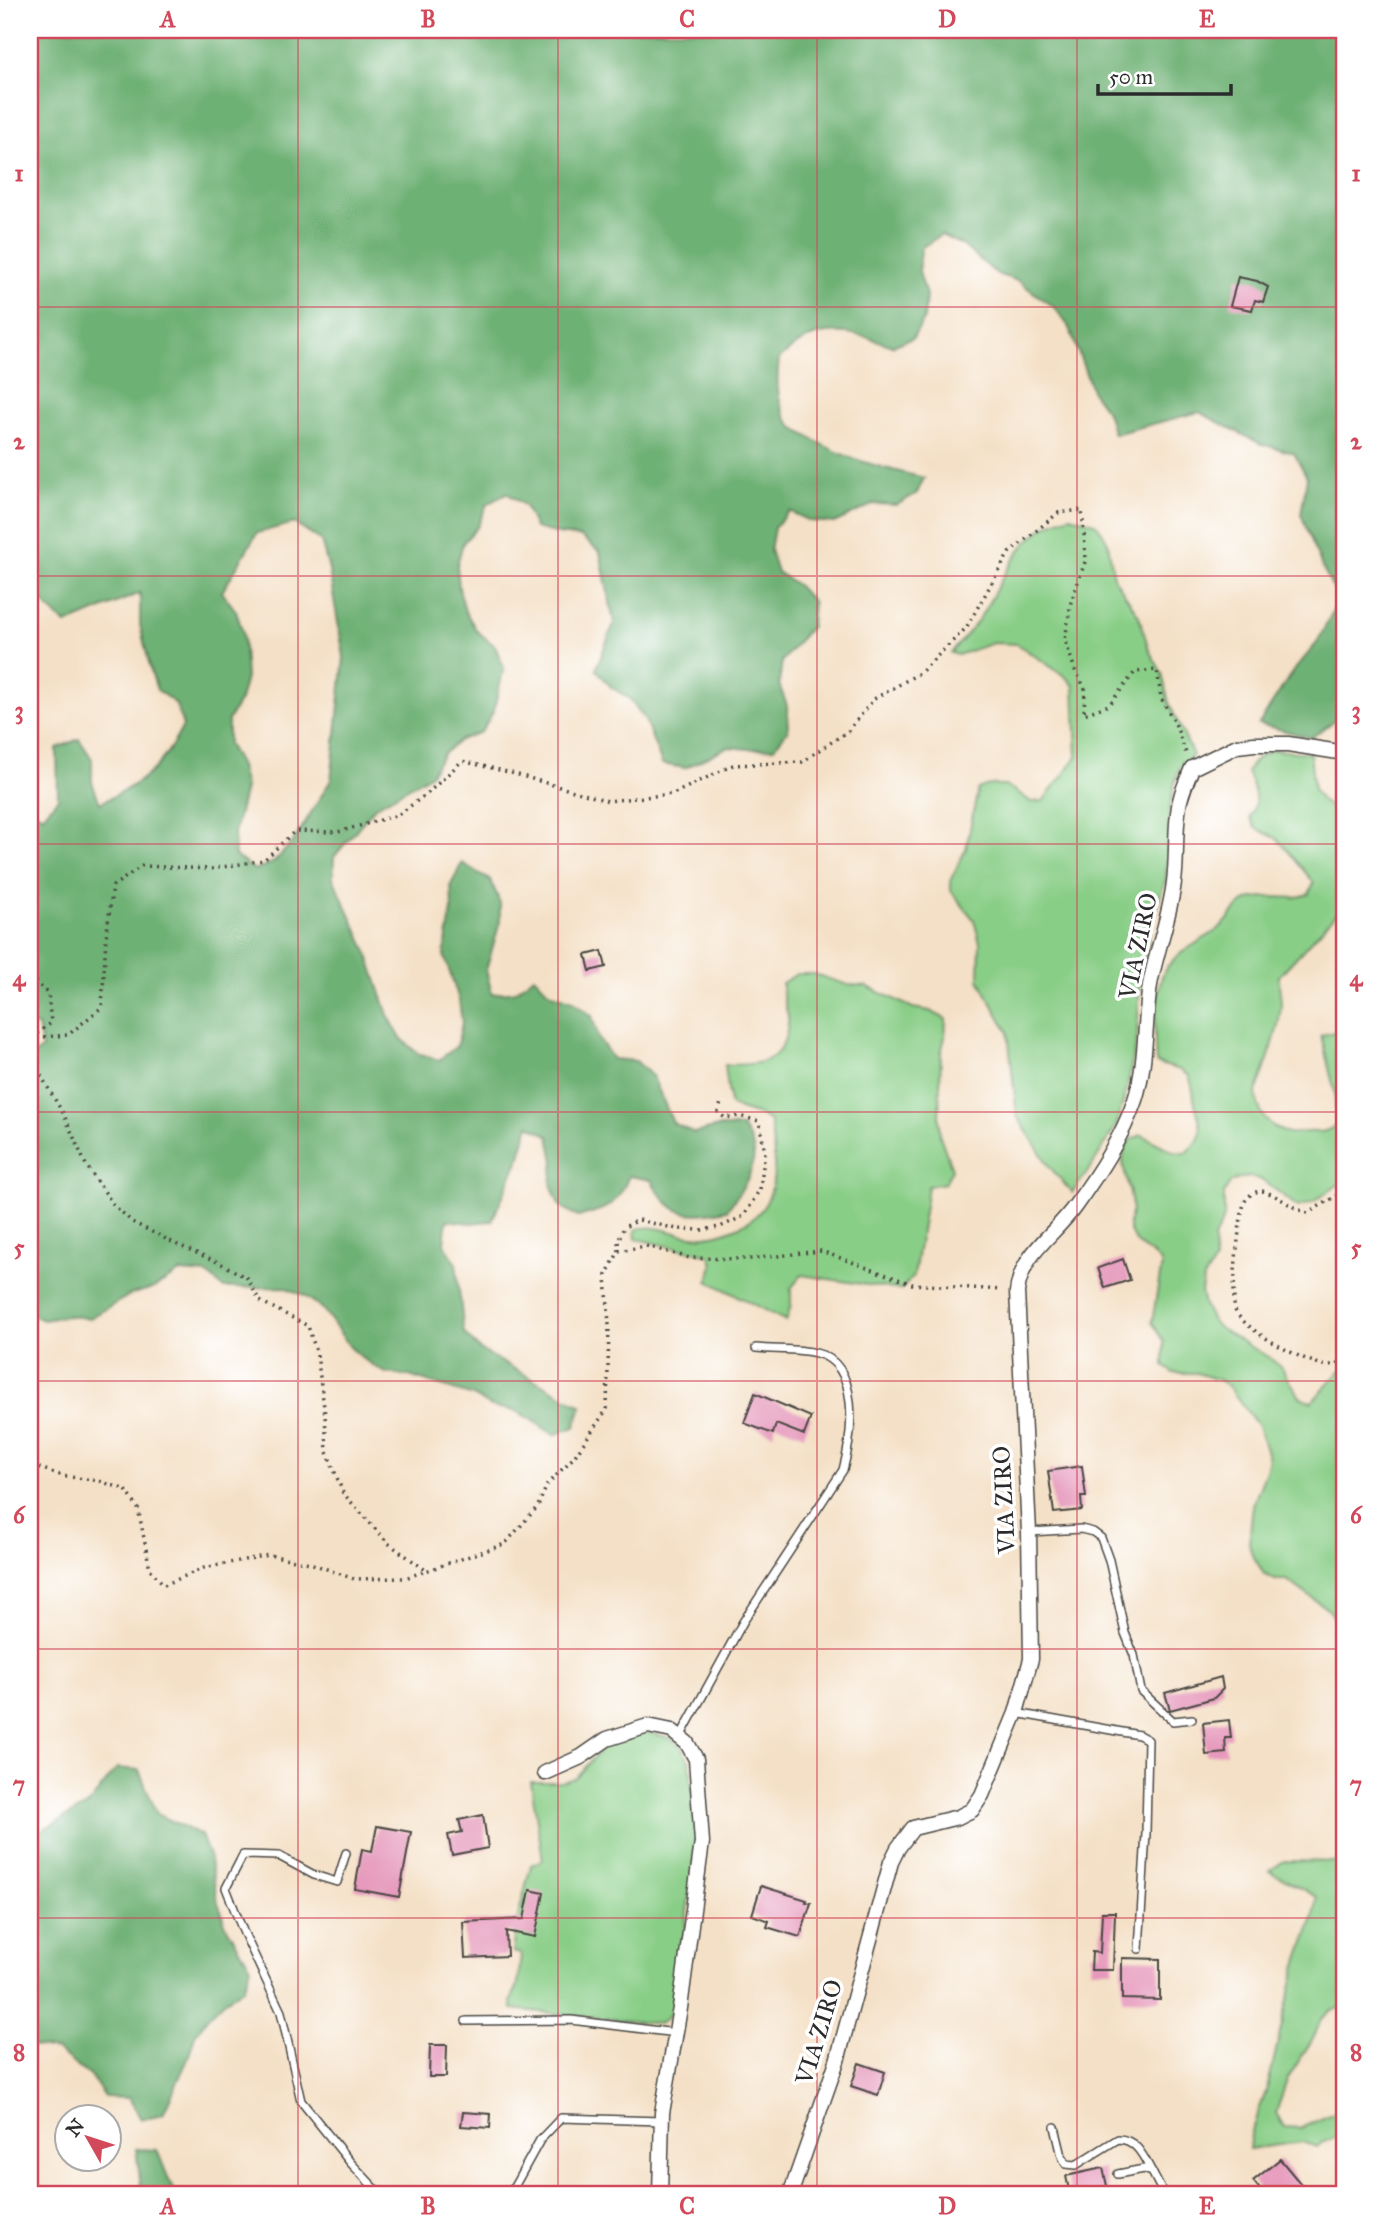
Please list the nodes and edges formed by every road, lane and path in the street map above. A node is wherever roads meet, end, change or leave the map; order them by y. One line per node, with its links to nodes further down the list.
1 (1345, 753): 2 (street)
2 (1192, 768): 4 (path); 8 (street, VIA ZIRO)
3 (30, 976): 4 (path)
4 (31, 1038): 13 (path)
5 (721, 1103): 7 (path)
6 (1338, 1195): 10 (path)
7 (619, 1251): 8 (path); 13 (path)
8 (1017, 1292): 12 (street, VIA ZIRO)
9 (756, 1348): 16 (lane)
10 (1345, 1359)
11 (30, 1449): 13 (path)
12 (1029, 1532): 14 (street, VIA ZIRO); 15 (lane)
13 (427, 1571)
14 (1016, 1713): 19 (lane); 29 (street, VIA ZIRO)
15 (1192, 1719)
16 (679, 1737): 17 (street); 21 (street)
17 (545, 1773)
18 (346, 1853): 26 (lane)
19 (1139, 1949)
20 (466, 2021): 21 (lane)
21 (676, 2033): 22 (street)
22 (662, 2121): 27 (lane); 28 (street)
23 (1055, 2127): 24 (lane)
24 (1152, 2172): 25 (lane); 30 (lane)
25 (1118, 2174)
26 (381, 2195)
27 (502, 2195)
28 (660, 2195)
29 (789, 2195)
30 (1164, 2195)

